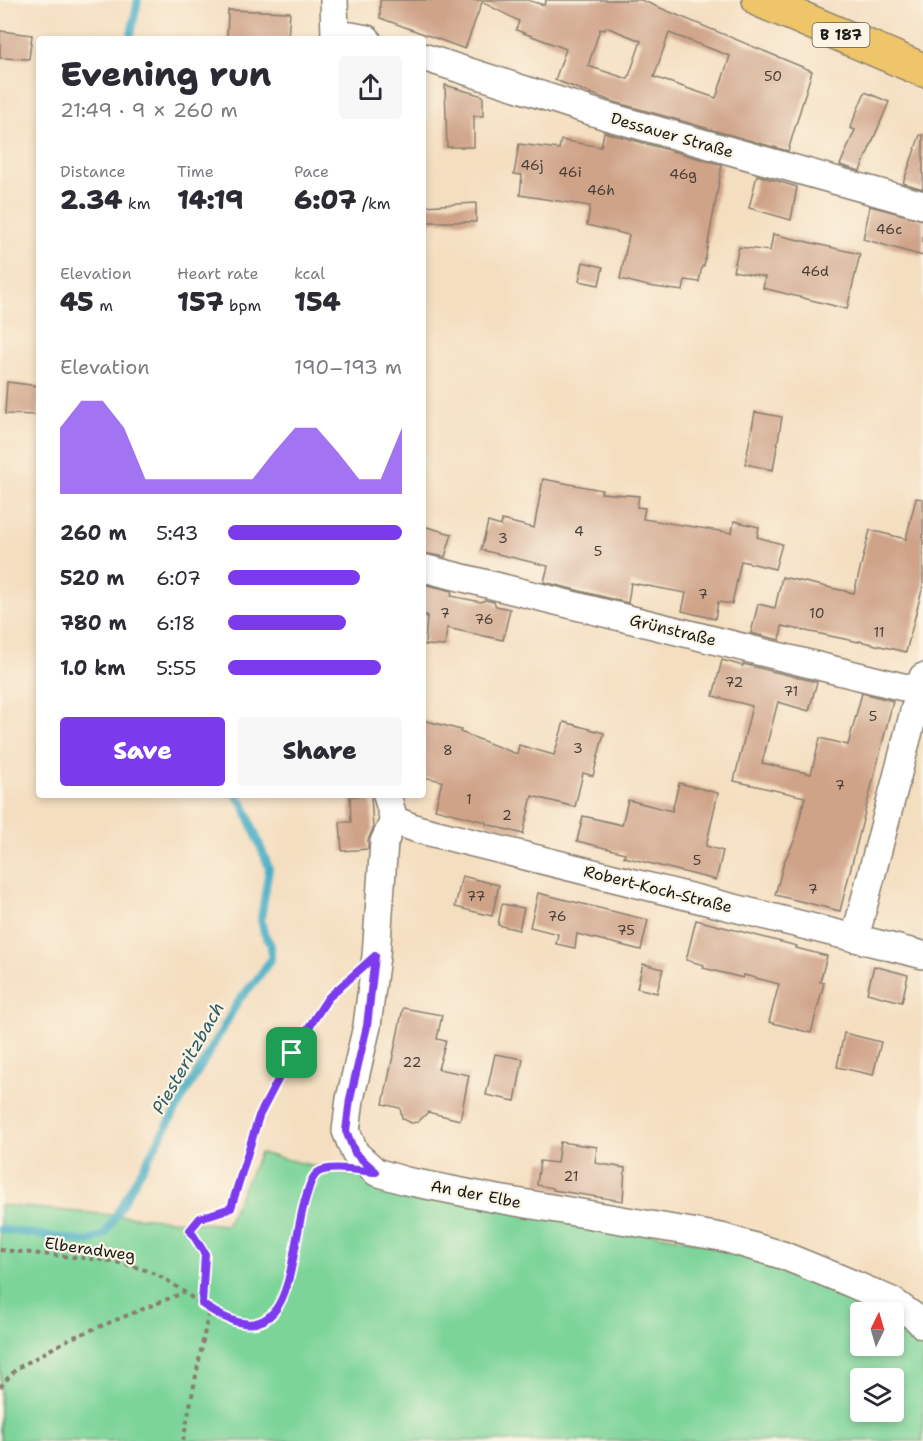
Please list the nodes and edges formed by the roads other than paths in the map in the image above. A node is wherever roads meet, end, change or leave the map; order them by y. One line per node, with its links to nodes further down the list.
1 (334, 0): 3 (street)
2 (772, 3): 5 (main road, B 187)
3 (335, 36)
4 (426, 58): 6 (street, Dessauer Straße)
5 (923, 70)
6 (923, 206)
7 (426, 569): 8 (street, Grünstraße)
8 (922, 687): 10 (street)
9 (391, 807): 10 (street, Robert-Koch-Straße); 12 (street, An der Elbe)
10 (855, 938): 11 (street, Robert-Koch-Straße)
11 (923, 955)
12 (923, 1325)

